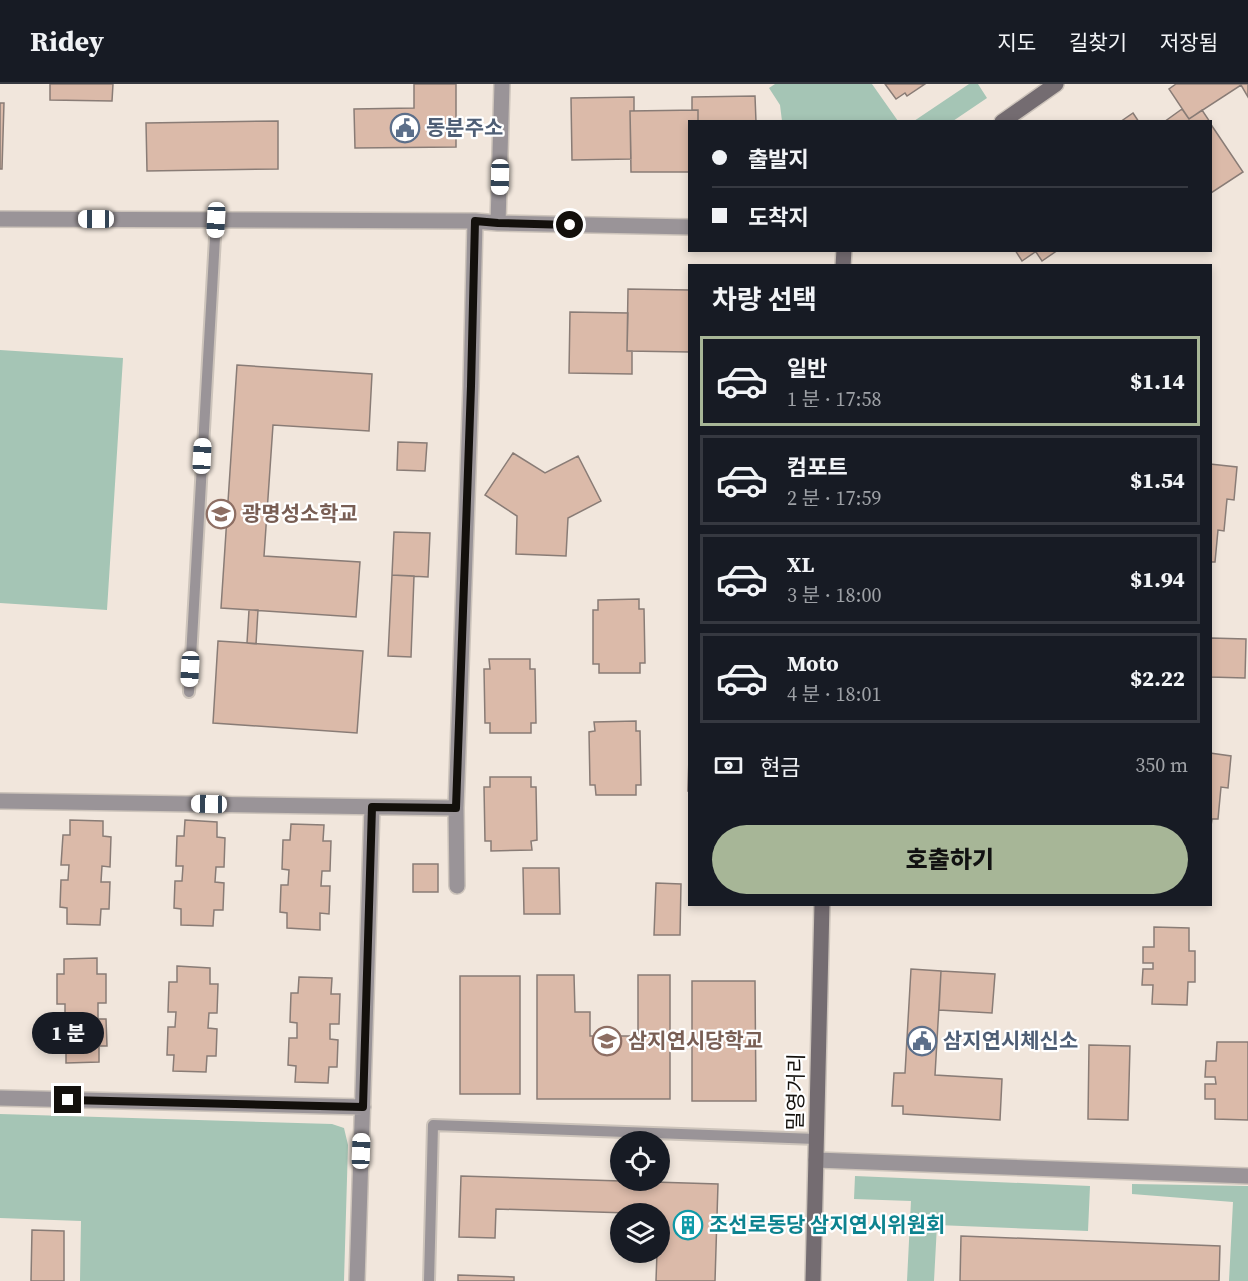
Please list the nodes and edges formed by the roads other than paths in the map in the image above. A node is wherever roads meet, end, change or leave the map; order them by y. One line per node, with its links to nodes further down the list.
1 (502, 84): 7 (street)
2 (1056, 84): 3 (main road)
3 (1005, 120)
4 (0, 219): 5 (street)
5 (216, 220): 6 (street); 9 (lane)
6 (475, 221): 7 (street); 12 (street)
7 (498, 223): 8 (street)
8 (688, 227)
9 (189, 692)
10 (0, 801): 11 (street)
11 (372, 807): 12 (street); 16 (street)
12 (456, 808): 13 (street)
13 (457, 886)
14 (822, 906): 17 (main road, 밀영거리)
15 (0, 1098): 16 (street)
16 (363, 1107): 20 (street)
17 (816, 1138): 18 (main road, 밀영거리); 21 (lane)
18 (816, 1160): 19 (street); 22 (main road, 밀영거리)
19 (1248, 1176)
20 (357, 1281)
21 (429, 1281)
22 (813, 1281)

